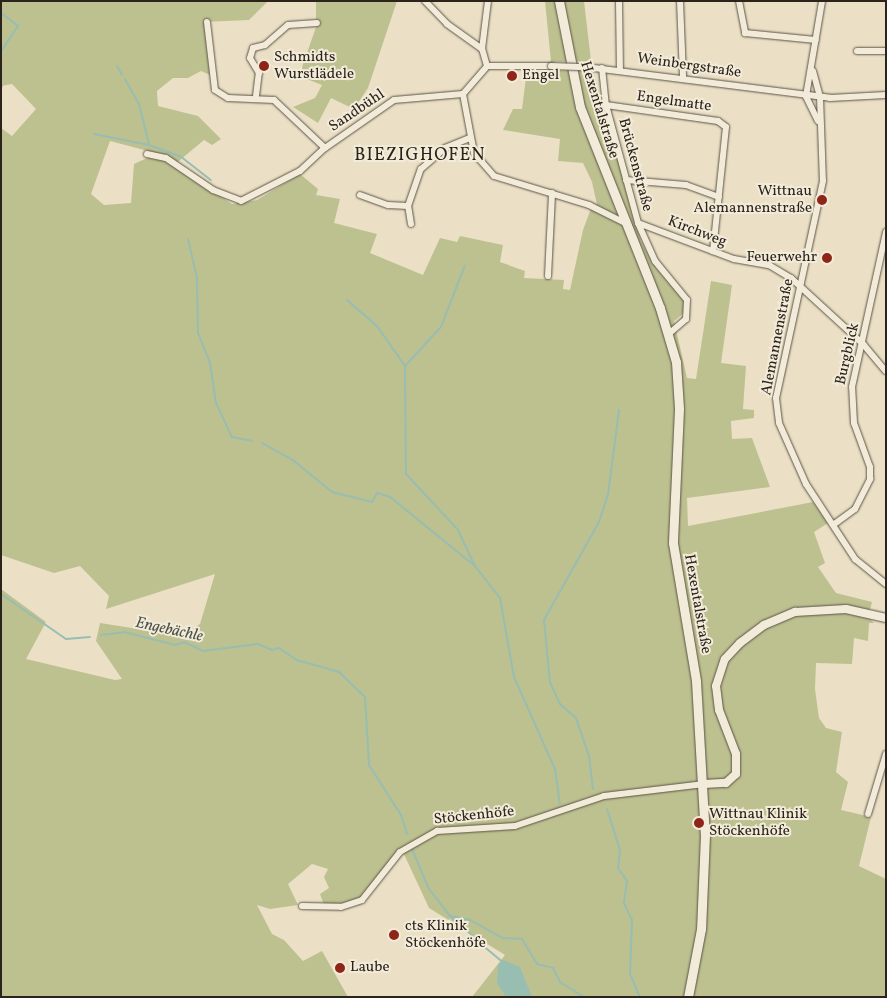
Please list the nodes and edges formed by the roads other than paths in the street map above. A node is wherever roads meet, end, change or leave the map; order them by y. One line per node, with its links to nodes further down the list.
1 (425, 1): 11 (street)
2 (488, 1): 11 (street)
3 (560, 1): 34 (main road, Hexentalstraße)
4 (619, 1): 16 (street)
5 (680, 1): 18 (street)
6 (739, 1): 10 (street)
7 (822, 1): 10 (street, Alemannenstraße)
8 (207, 22): 21 (street, Sandbühl)
9 (317, 23): 21 (street)
10 (816, 40): 17 (street, Alemannenstraße)
11 (482, 49): 14 (street)
12 (857, 51): 13 (street)
13 (886, 51)
14 (487, 66): 15 (street, Weinbergstraße, bridge); 19 (street)
15 (602, 68): 16 (street, Weinbergstraße); 24 (street, Brückenstraße)
16 (620, 69): 18 (street, Weinbergstraße)
17 (813, 71): 22 (street, Alemannenstraße); 23 (street, Alemannenstraße)
18 (683, 76): 22 (street, Weinbergstraße)
19 (463, 94): 26 (street); 27 (street, Sandbühl)
20 (886, 95): 23 (street, Weinbergstraße)
21 (256, 96): 27 (street, Sandbühl)
22 (806, 96): 23 (street, Weinbergstraße); 25 (street, Alemannenstraße)
23 (820, 97): 25 (street, Alemannenstraße)
24 (606, 105): 29 (street, Brückenstraße); 32 (street, Engelmatte)
25 (819, 122): 40 (street, Alemannenstraße)
26 (470, 138): 30 (street); 33 (street)
27 (325, 148): 28 (street)
28 (147, 154)
29 (626, 180): 32 (street); 35 (street, Brückenstraße)
30 (552, 194): 34 (street); 39 (street)
31 (360, 195): 33 (street)
32 (719, 198): 38 (street, Engelmatte)
33 (408, 206): 36 (street)
34 (625, 223): 41 (main road, Hexentalstraße)
35 (638, 223): 38 (street, Kirchweg); 41 (street, Brückenstraße)
36 (411, 224)
37 (886, 232): 42 (street, Burgblick)
38 (713, 251): 40 (street, Kirchweg)
39 (548, 276)
40 (800, 287): 42 (street, Kirchweg); 44 (street, Alemannenstraße)
41 (669, 334): 48 (main road, Hexentalstraße)
42 (863, 344): 43 (street, Kirchweg); 44 (street, Burgblick)
43 (886, 371)
44 (833, 525): 45 (street, Alemannenstraße)
45 (886, 584)
46 (886, 618): 48 (street)
47 (886, 754): 49 (street)
48 (704, 784): 50 (street, Stöckenhöfe); 51 (main road, Hexentalstraße)
49 (868, 814)
50 (302, 906)
51 (688, 997)

